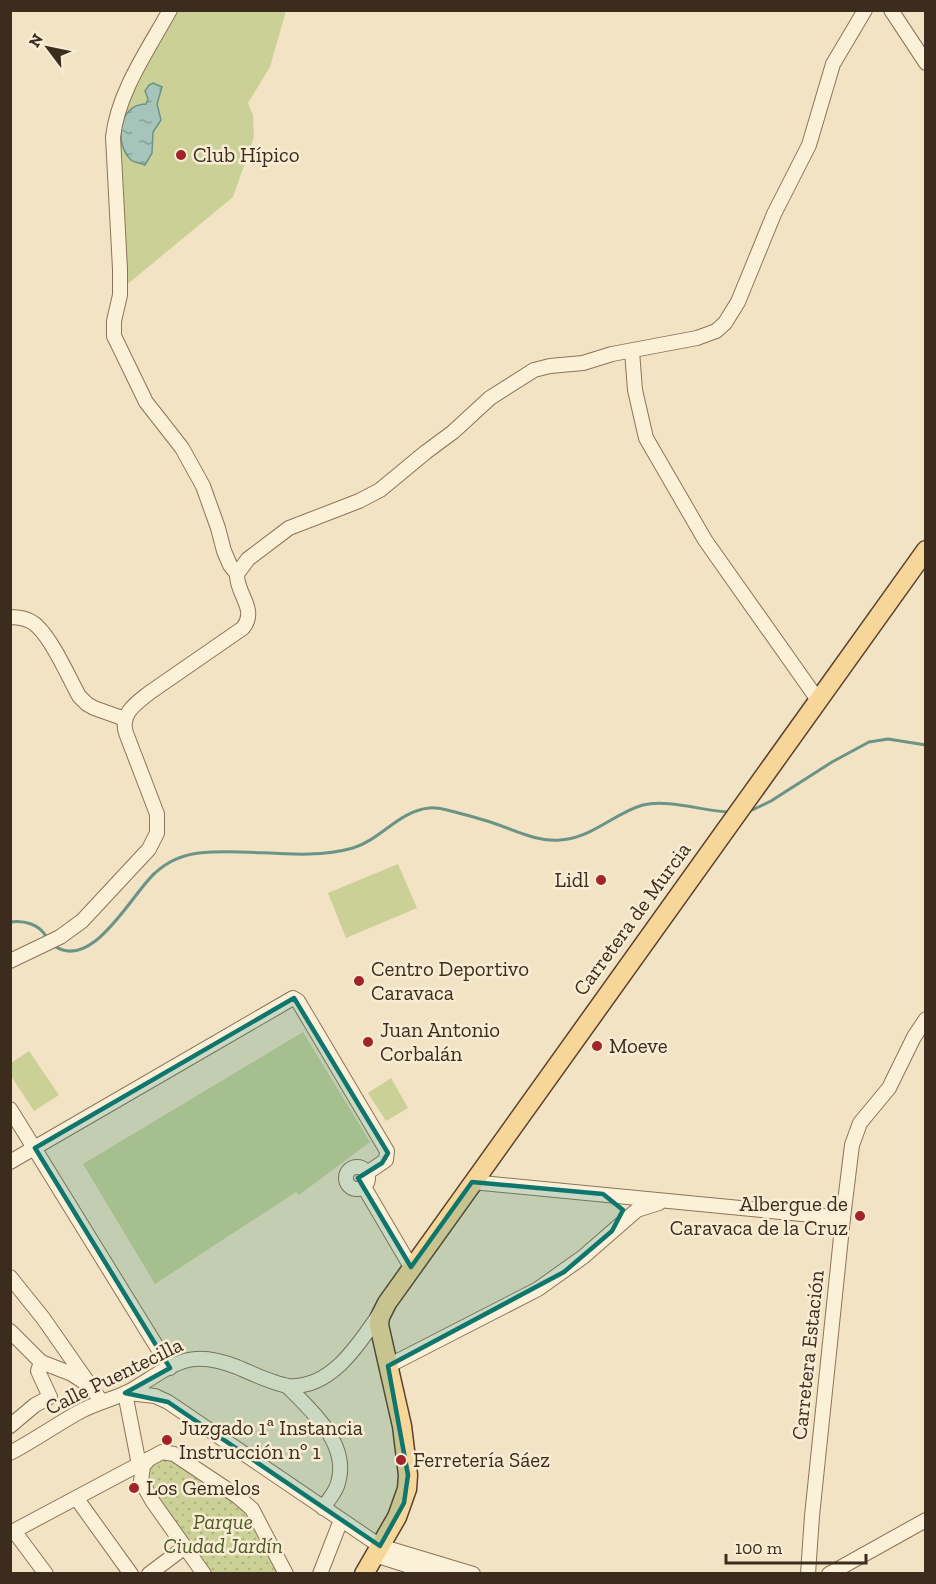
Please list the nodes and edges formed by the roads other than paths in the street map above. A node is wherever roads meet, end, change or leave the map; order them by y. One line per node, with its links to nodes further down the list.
1 (170, 10): 7 (street)
2 (865, 10): 5 (street)
3 (891, 10): 4 (street)
4 (926, 63)
5 (632, 351): 7 (street); 9 (street)
6 (926, 550): 9 (main road, Carretera de Murcia)
7 (237, 574): 10 (street)
8 (10, 617): 10 (street)
9 (818, 700): 17 (main road, Carretera de Murcia)
10 (125, 719): 11 (street)
11 (10, 961)
12 (926, 1019): 21 (street, Carretera Estación)
13 (10, 1109): 14 (street)
14 (35, 1148): 15 (street); 16 (street); 31 (street)
15 (10, 1162)
16 (367, 1173): 18 (street); 18 (street)
17 (472, 1182): 19 (street); 23 (main road, Carretera de Murcia)
18 (364, 1187): 23 (street)
19 (603, 1194): 20 (street); 22 (street)
20 (670, 1201): 21 (street); 22 (street)
21 (843, 1218): 57 (street, Carretera Estación)
22 (612, 1231): 30 (street)
23 (411, 1267): 25 (main road, Carretera de Murcia)
24 (10, 1277): 33 (street)
25 (381, 1313): 27 (street); 28 (main road)
26 (10, 1331): 29 (street)
27 (363, 1339): 28 (street); 32 (street)
28 (382, 1342): 30 (main road)
29 (41, 1362): 33 (street); 36 (street)
30 (388, 1366): 47 (main road)
31 (170, 1368): 32 (street, Calle Puentecilla); 34 (street, Calle Puentecilla)
32 (287, 1386): 42 (street)
33 (91, 1387): 35 (street)
34 (126, 1393): 35 (street, Calle Puentecilla); 38 (street); 42 (street)
35 (100, 1401): 37 (street, Calle Puentecilla)
36 (10, 1426)
37 (10, 1453)
38 (143, 1466): 39 (street); 40 (street); 52 (street)
39 (123, 1474): 40 (street); 41 (street)
40 (144, 1488): 46 (street)
41 (77, 1499): 45 (street); 49 (street)
42 (323, 1508): 43 (street)
43 (341, 1520): 47 (street); 53 (street)
44 (926, 1520): 58 (street)
45 (12, 1532): 48 (street)
46 (185, 1547): 50 (street); 51 (street)
47 (378, 1551): 54 (main road); 55 (street); 56 (street)
48 (46, 1574)
49 (131, 1574)
50 (149, 1574)
51 (204, 1574)
52 (286, 1574)
53 (320, 1574)
54 (364, 1574)
55 (435, 1574)
56 (473, 1574)
57 (808, 1574)
58 (830, 1574)

